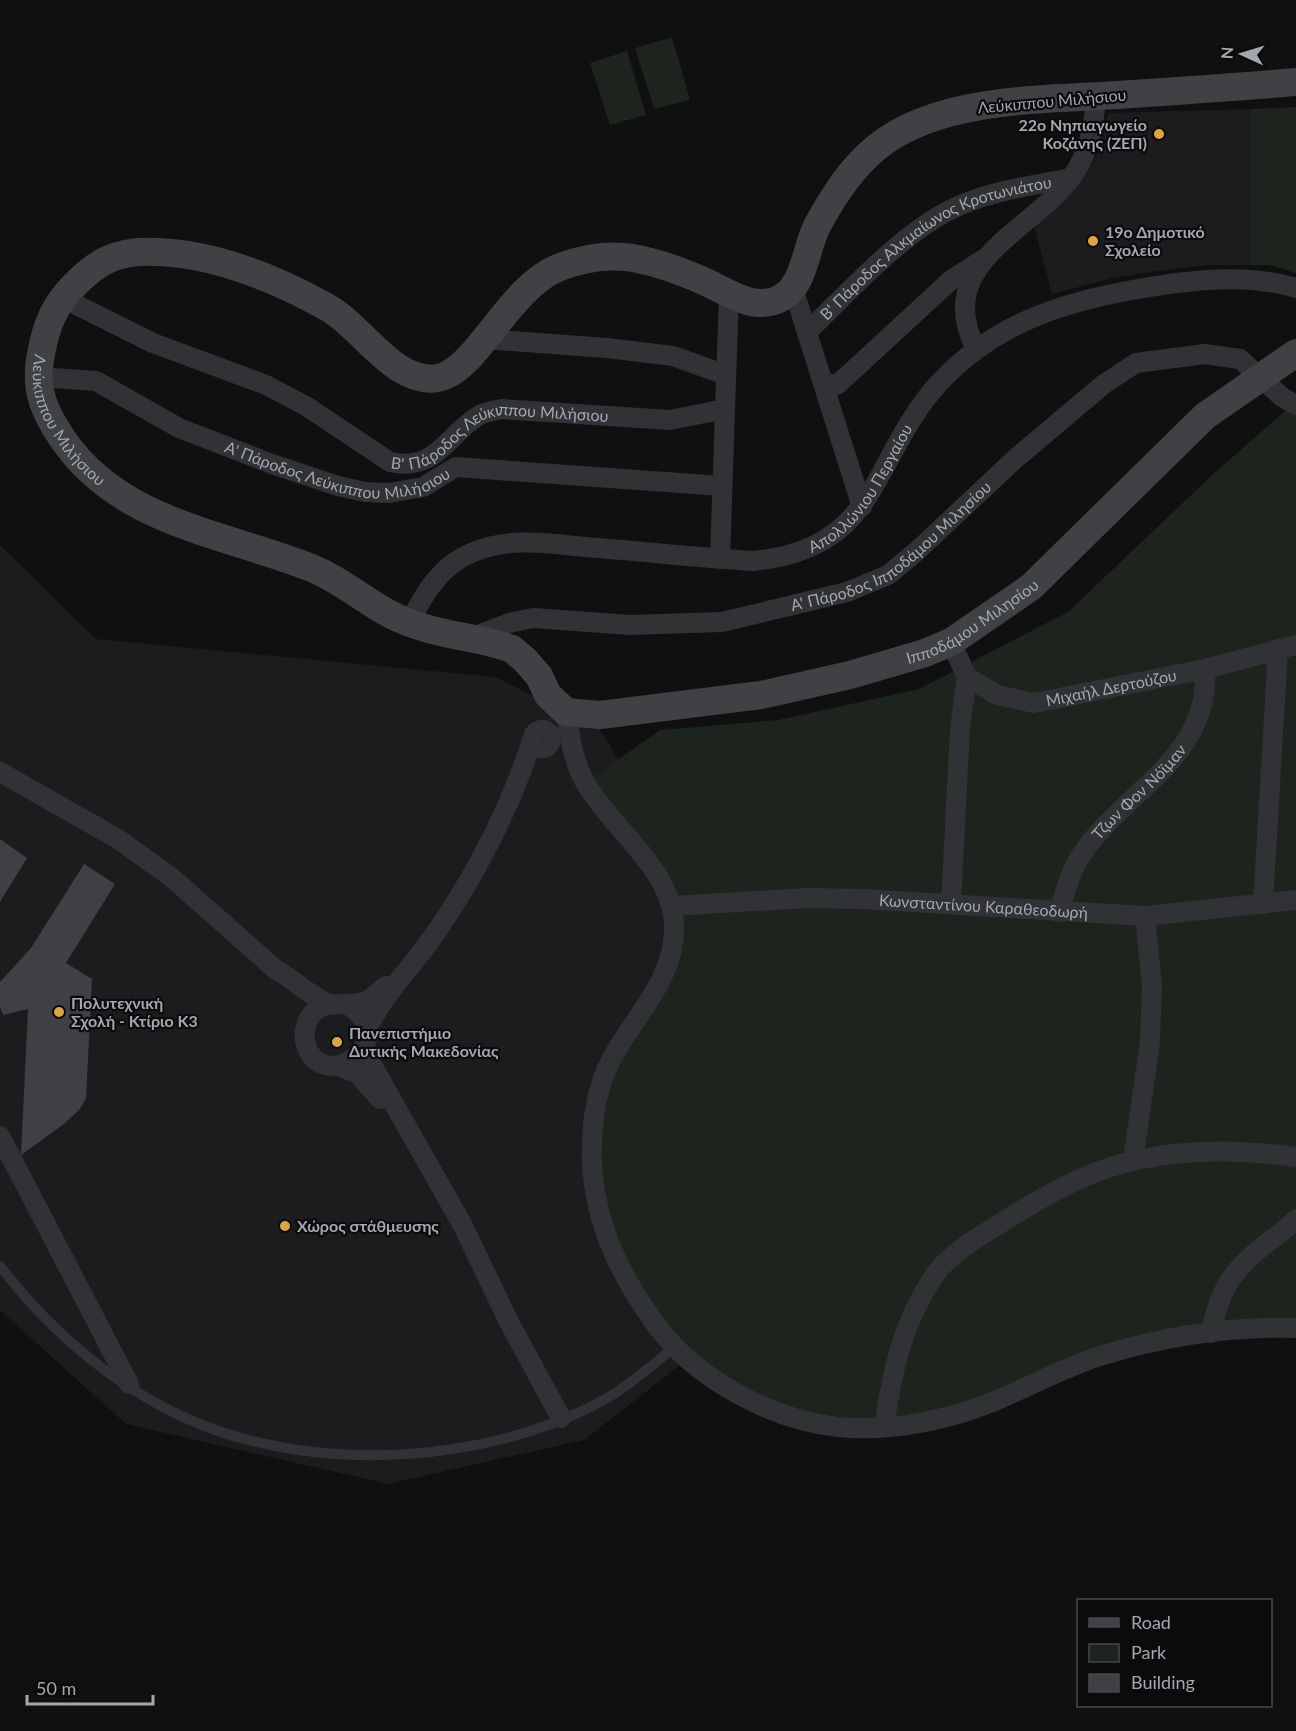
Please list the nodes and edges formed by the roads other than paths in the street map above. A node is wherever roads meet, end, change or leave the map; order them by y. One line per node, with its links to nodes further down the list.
1 (1296, 82): 2 (street, Λεύκιππου Μιλήσιου)
2 (1096, 96): 3 (street); 5 (street, Λεύκιππου Μιλήσιου)
3 (1071, 178): 4 (street); 9 (street, Β' Πάροδος Αλκμαίωνος Κροτωνιάτου)
4 (989, 255): 11 (street); 16 (street)
5 (793, 288): 7 (street, Λεύκιππου Μιλήσιου); 9 (street)
6 (1296, 288): 11 (street, Απολλώνιου Περγαίου)
7 (729, 293): 10 (street, Λεύκιππου Μιλήσιου); 13 (street)
8 (63, 298): 10 (street, Λεύκιππου Μιλήσιου); 14 (street, Λεύκιππου Μιλήσιου); 18 (street, Β' Πάροδος Λεύκιππου Μιλήσιου)
9 (807, 332): 16 (street)
10 (484, 339): 13 (street)
11 (976, 349): 20 (street, Απολλώνιου Περγαίου)
12 (1296, 353): 15 (street, Ιπποδάμου Μιλησίου)
13 (726, 375): 18 (street)
14 (37, 377): 19 (street, Α' Πάροδος Λεύκιππου Μιλήσιου); 22 (street, Λεύκιππου Μιλήσιου)
15 (1262, 378): 17 (street, Α' Πάροδος Ιπποδάμου Μιλησίου); 23 (street, Α' Πάροδος Ιπποδάμου Μιλησίου); 24 (street, Ιπποδάμου Μιλησίου)
16 (823, 383): 20 (street)
17 (1296, 405)
18 (725, 409): 19 (street)
19 (722, 486): 21 (street)
20 (862, 507): 21 (street, Απολλώνιου Περγαίου)
21 (720, 559): 22 (street, Απολλώνιου Περγαίου)
22 (409, 623): 23 (street, Λεύκιππου Μιλήσιου)
23 (473, 638): 28 (street, Λεύκιππου Μιλήσιου)
24 (951, 642): 27 (street); 28 (street, Ιπποδάμου Μιλησίου)
25 (1287, 647): 26 (street, Μιχαήλ Δερτούζου); 32 (street)
26 (1205, 669): 27 (street, Μιχαήλ Δερτούζου); 34 (street, Τζων Φον Νόϊμαν)
27 (967, 677): 31 (street)
28 (566, 712): 33 (street); 37 (street)
29 (0, 772): 36 (street)
30 (1296, 900): 32 (street, Κωνσταντίνου Καραθεοδωρή)
31 (951, 904): 33 (street, Κωνσταντίνου Καραθεοδωρή); 34 (street, Κωνσταντίνου Καραθεοδωρή)
32 (1263, 904): 35 (street, Κωνσταντίνου Καραθεοδωρή)
33 (672, 906): 51 (street)
34 (1059, 912): 35 (street, Κωνσταντίνου Καραθεοδωρή)
35 (1145, 916): 46 (street)
36 (275, 969): 38 (street); 39 (street)
37 (398, 978): 38 (street); 40 (street)
38 (338, 1005): 39 (street); 40 (street)
39 (306, 1024): 42 (street)
40 (367, 1029): 41 (street)
41 (363, 1049): 42 (street); 43 (street)
42 (338, 1066): 43 (street)
43 (401, 1119): 53 (street)
44 (0, 1136): 52 (street)
45 (1296, 1157): 46 (street)
46 (1133, 1161): 54 (street)
47 (1296, 1219): 50 (street)
48 (0, 1266): 52 (lane)
49 (1296, 1328): 50 (street)
50 (1211, 1333): 54 (street)
51 (673, 1348): 53 (lane); 54 (street)
52 (129, 1384): 53 (lane)
53 (561, 1418)
54 (884, 1427)

